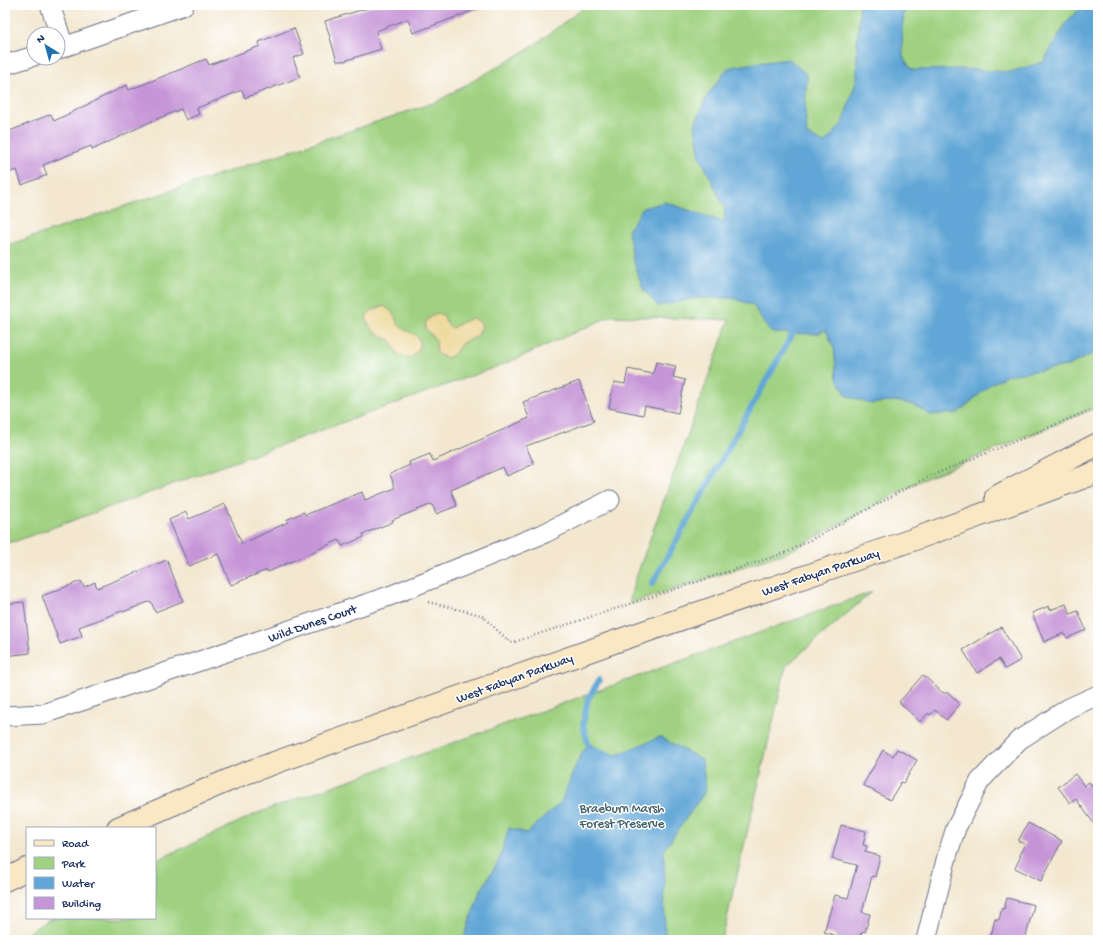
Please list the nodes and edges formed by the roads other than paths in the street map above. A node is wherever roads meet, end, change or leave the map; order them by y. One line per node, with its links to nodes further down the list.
1 (50, 5): 3 (street)
2 (184, 5): 4 (street)
3 (55, 26)
4 (66, 46)
5 (26, 58): 6 (street)
6 (5, 65)
7 (1098, 444): 10 (main road, West Fabyan Parkway)
8 (1098, 472): 10 (main road, West Fabyan Parkway)
9 (610, 500): 12 (street, Wild Dunes Court)
10 (915, 539): 13 (main road, West Fabyan Parkway)
11 (1098, 694): 16 (street)
12 (5, 716)
13 (120, 827)
14 (26, 870): 15 (main road)
15 (5, 880)
16 (926, 940)

